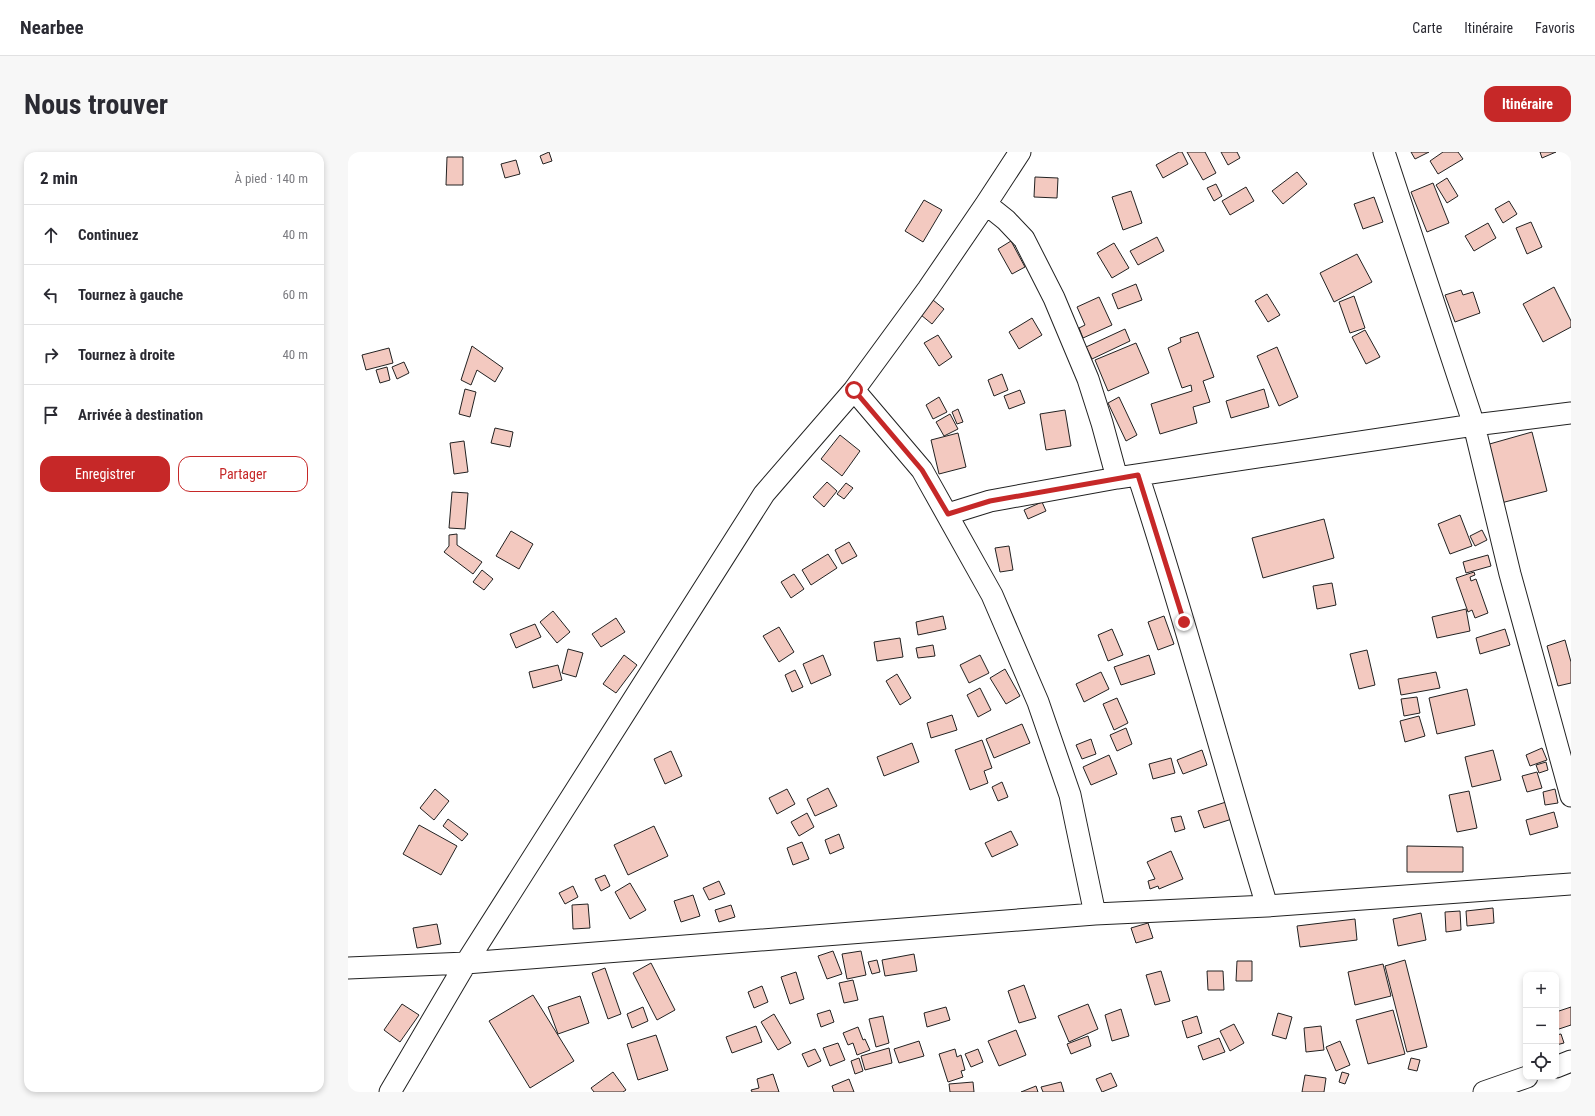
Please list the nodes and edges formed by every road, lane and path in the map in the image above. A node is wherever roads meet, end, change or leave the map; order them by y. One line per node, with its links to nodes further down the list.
1 (1020, 152): 3 (street)
2 (1384, 152): 6 (street)
3 (986, 204): 4 (street); 8 (street)
4 (854, 390): 9 (street); 14 (street)
5 (1571, 413): 6 (street)
6 (1474, 425): 7 (street); 10 (street)
7 (1138, 475): 8 (street); 12 (street)
8 (1117, 478): 9 (street)
9 (948, 514): 13 (street)
10 (1571, 796)
11 (1571, 884): 12 (street)
12 (1267, 906): 13 (street)
13 (1095, 914): 14 (street)
14 (466, 963): 15 (street); 19 (street)
15 (348, 968)
16 (1571, 1061): 17 (street)
17 (1559, 1066)
18 (1523, 1078): 20 (street)
19 (390, 1092)
20 (1484, 1092)

